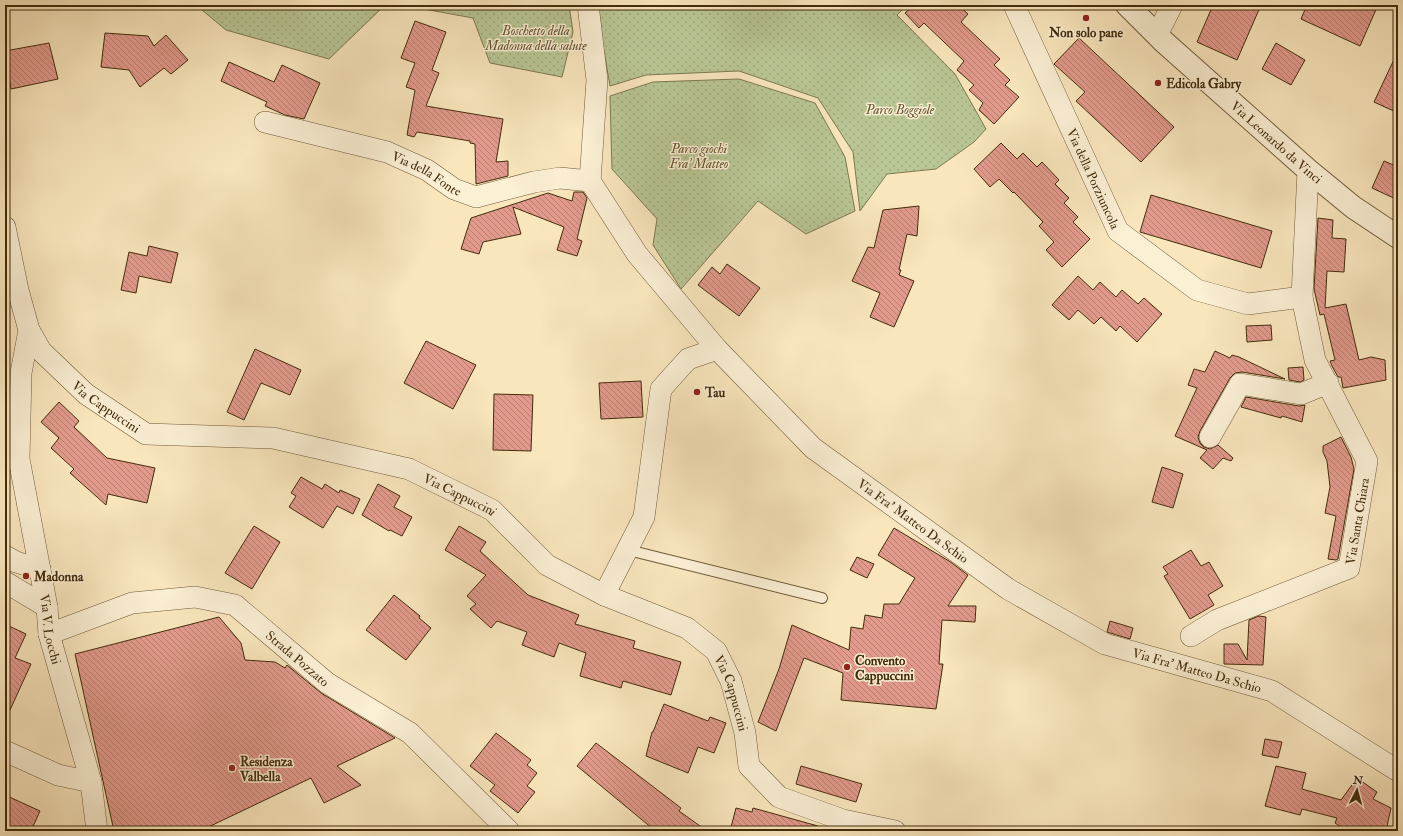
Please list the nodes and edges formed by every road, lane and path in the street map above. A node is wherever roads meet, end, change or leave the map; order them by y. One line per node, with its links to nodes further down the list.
1 (588, 5): 8 (street)
2 (1014, 5): 12 (street, Via della Porziuncola)
3 (1126, 5): 5 (street, Via Leonardo da Vinci)
4 (1172, 5): 5 (street)
5 (1157, 35): 7 (street, Via Leonardo da Vinci)
6 (265, 122): 8 (street, Via della Fonte)
7 (1308, 170): 10 (street, Via Leonardo da Vinci); 12 (street, Via Santa Chiara)
8 (590, 180): 14 (street)
9 (5, 227): 11 (street, Via Cappuccini)
10 (1398, 237)
11 (12, 290): 13 (street, Via Cappuccini)
12 (1302, 296): 15 (street, Via Santa Chiara)
13 (29, 330): 19 (street, Via V. Locchi); 21 (street, Via Cappuccini)
14 (717, 349): 17 (street); 27 (street, Via Fra' Matteo Da Schio)
15 (1328, 383): 16 (street); 25 (street, Via Santa Chiara)
16 (1210, 437)
17 (628, 550): 21 (street); 22 (lane)
18 (5, 556): 19 (street)
19 (40, 569): 23 (street, Via V. Locchi)
20 (5, 582): 23 (street)
21 (604, 595): 31 (street, Via Cappuccini)
22 (822, 598)
23 (47, 606): 24 (street, Via V. Locchi)
24 (49, 634): 28 (street, Via V. Locchi); 30 (street, Strada Pozzato)
25 (1191, 636)
26 (5, 750): 28 (street)
27 (1398, 770)
28 (91, 782): 29 (street, Via V. Locchi)
29 (97, 831)
30 (509, 831)
31 (895, 831)

